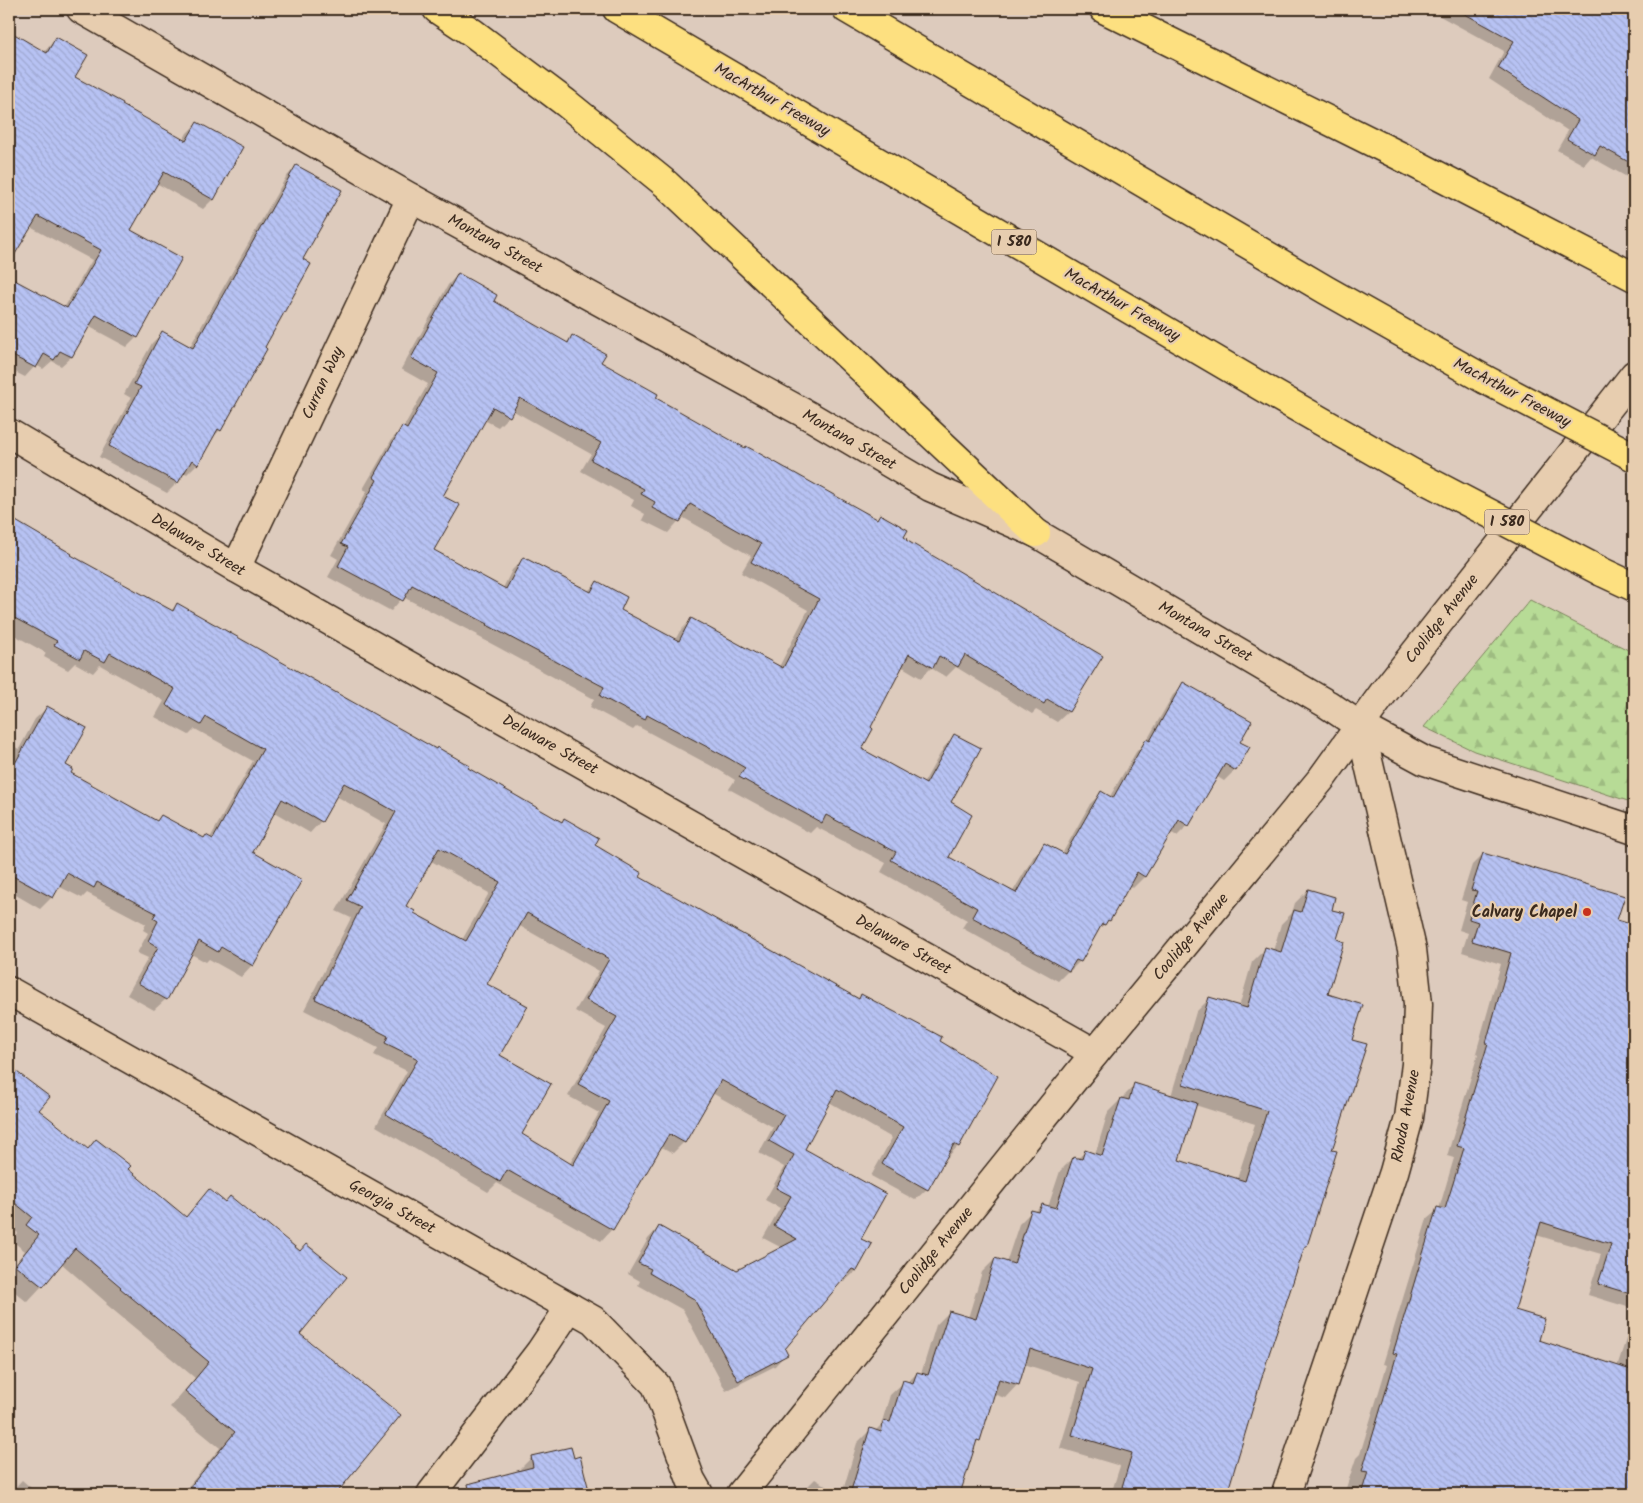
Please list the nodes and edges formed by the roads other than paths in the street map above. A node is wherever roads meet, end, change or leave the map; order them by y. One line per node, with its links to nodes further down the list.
1 (81, 9): 6 (street, Montana Street)
2 (438, 9): 11 (highway)
3 (617, 9): 13 (highway, MacArthur Freeway / I 580, bridge)
4 (847, 9): 10 (highway, MacArthur Freeway, bridge)
5 (1104, 9): 7 (highway)
6 (411, 198): 11 (street, Montana Street); 12 (street, Curran Way)
7 (1634, 277)
8 (1634, 375): 14 (street, Coolidge Avenue)
9 (9, 433): 12 (street, Delaware Street)
10 (1634, 457)
11 (1036, 533): 14 (street, Montana Street)
12 (236, 568): 17 (street, Delaware Street)
13 (1634, 587)
14 (1360, 726): 15 (street, Montana Street); 17 (street, Coolidge Avenue); 22 (street, Rhoda Avenue)
15 (1634, 830)
16 (9, 991): 18 (street, Georgia Street)
17 (1094, 1053): 21 (street, Coolidge Avenue)
18 (570, 1307): 19 (street); 20 (street, Georgia Street)
19 (430, 1494)
20 (699, 1494)
21 (742, 1494)
22 (1286, 1494)

